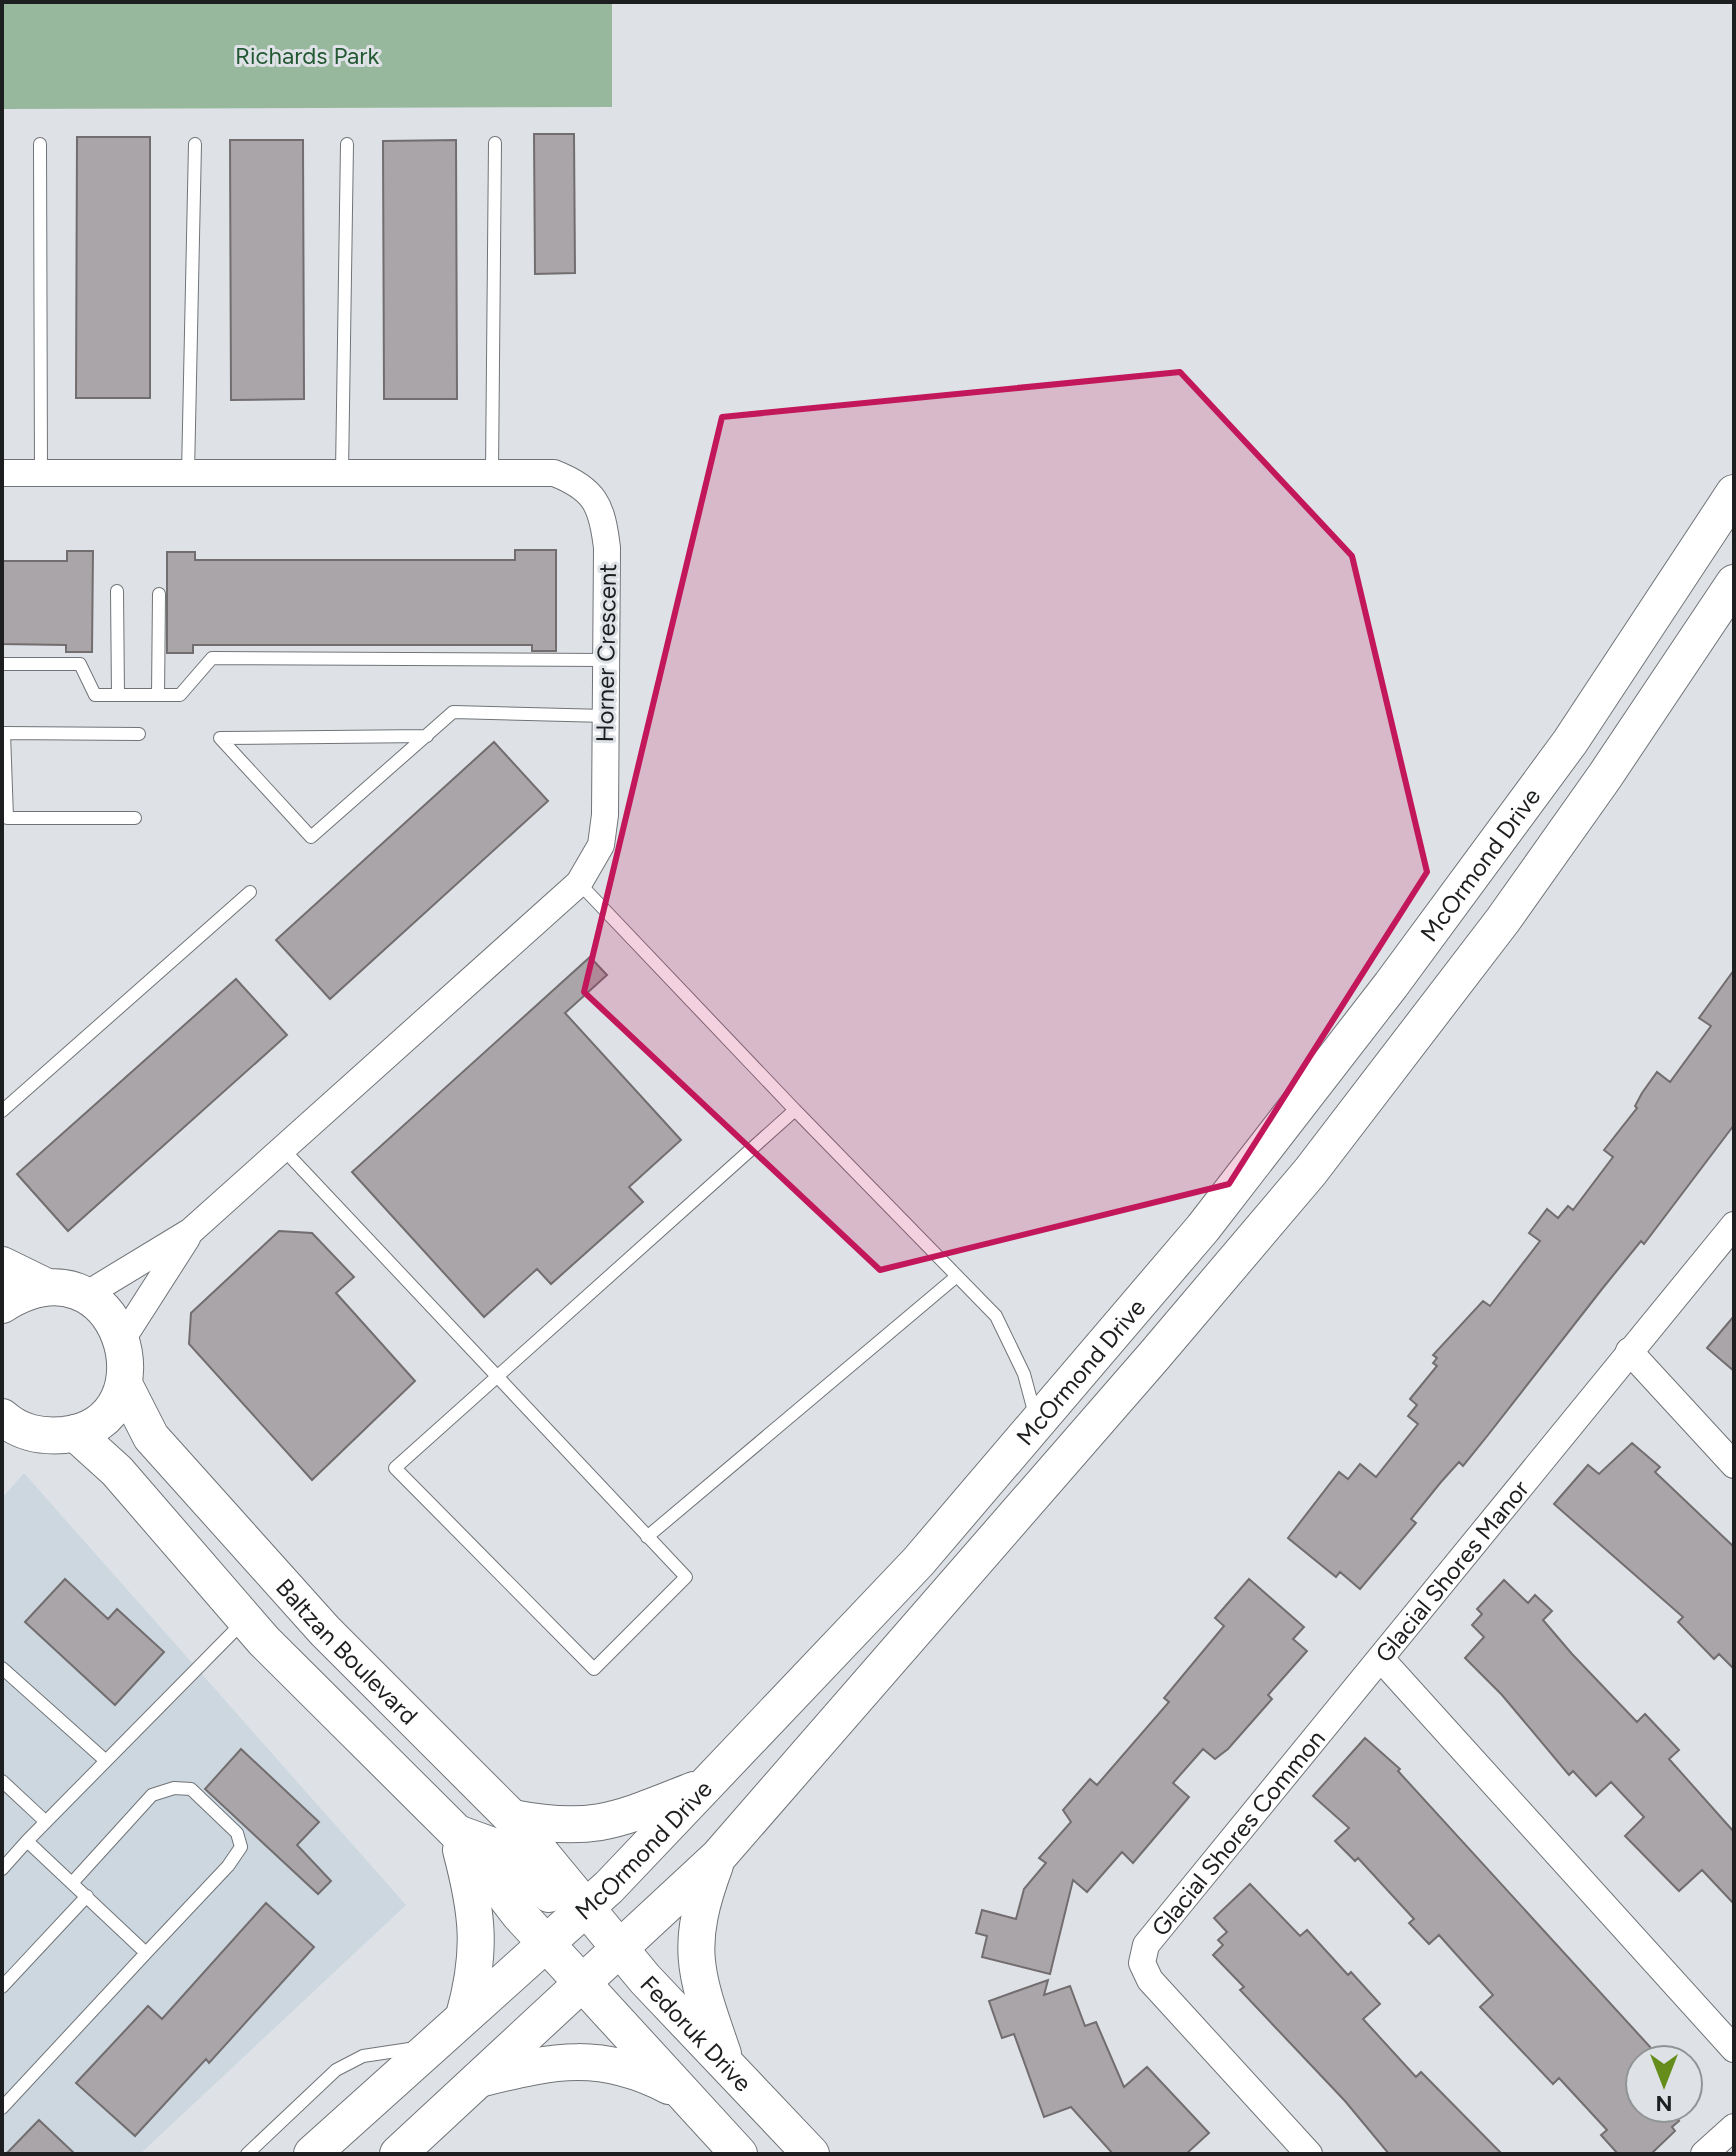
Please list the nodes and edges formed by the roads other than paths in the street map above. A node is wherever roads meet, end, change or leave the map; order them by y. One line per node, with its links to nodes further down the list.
1 (495, 143): 6 (lane)
2 (40, 144): 8 (lane)
3 (195, 144): 9 (lane)
4 (347, 144): 5 (lane)
5 (342, 472): 6 (street, Horner Crescent); 9 (street, Horner Crescent)
6 (492, 472): 14 (street, Horner Crescent)
7 (2, 473): 8 (street, Horner Crescent)
8 (41, 473): 9 (street, Horner Crescent)
9 (188, 473)
10 (1734, 493): 39 (main road, McOrmond Drive)
11 (1734, 583): 54 (main road, McOrmond Drive)
12 (117, 591): 16 (lane)
13 (159, 594): 17 (lane)
14 (606, 660): 17 (lane); 18 (street, Horner Crescent)
15 (2, 664): 16 (lane)
16 (118, 695): 17 (lane)
17 (158, 695)
18 (606, 716): 21 (lane); 23 (street, Horner Crescent)
19 (3, 733): 20 (lane); 22 (lane)
20 (139, 734)
21 (427, 736): 21 (lane)
22 (135, 818)
23 (579, 883): 25 (lane); 27 (street, Horner Crescent)
24 (250, 892): 26 (lane)
25 (795, 1110): 31 (lane); 37 (lane)
26 (2, 1111)
27 (283, 1149): 29 (street, Horner Crescent); 37 (lane)
28 (1734, 1225): 36 (street, Glacial Shores Manor)
29 (191, 1231): 33 (street, Horner Crescent); 35 (street, Horner Crescent)
30 (2, 1265): 32 (main road)
31 (957, 1276): 39 (lane); 43 (lane)
32 (45, 1286): 33 (main road); 34 (main road)
33 (84, 1296): 35 (main road)
34 (2, 1305)
35 (123, 1338): 38 (main road)
36 (1629, 1351): 42 (street); 45 (street, Glacial Shores Manor)
37 (494, 1377): 43 (lane); 43 (lane)
38 (124, 1384): 41 (main road); 50 (main road, Baltzan Boulevard)
39 (1037, 1422): 49 (main road, McOrmond Drive)
40 (9, 1431): 41 (main road)
41 (75, 1433): 44 (main road)
42 (1734, 1465)
43 (647, 1537)
44 (246, 1620): 47 (lane); 52 (main road)
45 (1382, 1660): 66 (street, Glacial Shores Manor); 77 (street, Glacial Shores Common)
46 (2, 1668): 47 (lane)
47 (106, 1761): 51 (lane)
48 (2, 1781): 51 (lane)
49 (703, 1786): 50 (main road); 58 (main road, McOrmond Drive)
50 (512, 1818): 58 (main road, Baltzan Boulevard)
51 (46, 1822): 53 (lane)
52 (457, 1833): 58 (main road); 59 (main road); 64 (main road)
53 (27, 1841): 55 (lane); 56 (lane)
54 (718, 1857): 60 (main road, McOrmond Drive); 67 (main road)
55 (2, 1869)
56 (72, 1883): 57 (lane); 61 (lane)
57 (87, 1896): 61 (lane); 63 (lane)
58 (580, 1915): 59 (main road, McOrmond Drive); 60 (main road, Fedoruk Drive)
59 (548, 1945): 62 (main road, Fedoruk Drive); 64 (main road, McOrmond Drive)
60 (619, 1949): 62 (main road, McOrmond Drive); 67 (main road, Fedoruk Drive)
61 (146, 1953): 70 (lane)
62 (582, 1983): 68 (main road, McOrmond Drive); 69 (main road, Fedoruk Drive)
63 (2, 1987)
64 (464, 2016): 65 (main road, McOrmond Drive)
65 (431, 2046): 72 (lane); 73 (main road, McOrmond Drive)
66 (1734, 2049)
67 (727, 2067): 76 (main road, Fedoruk Drive)
68 (480, 2079): 69 (main road); 74 (main road, McOrmond Drive)
69 (685, 2094): 75 (main road, Fedoruk Drive)
70 (2, 2108)
71 (1734, 2127): 78 (street)
72 (247, 2154)
73 (312, 2154)
74 (398, 2154)
75 (739, 2154)
76 (811, 2154)
77 (1309, 2154)
78 (1704, 2154)

